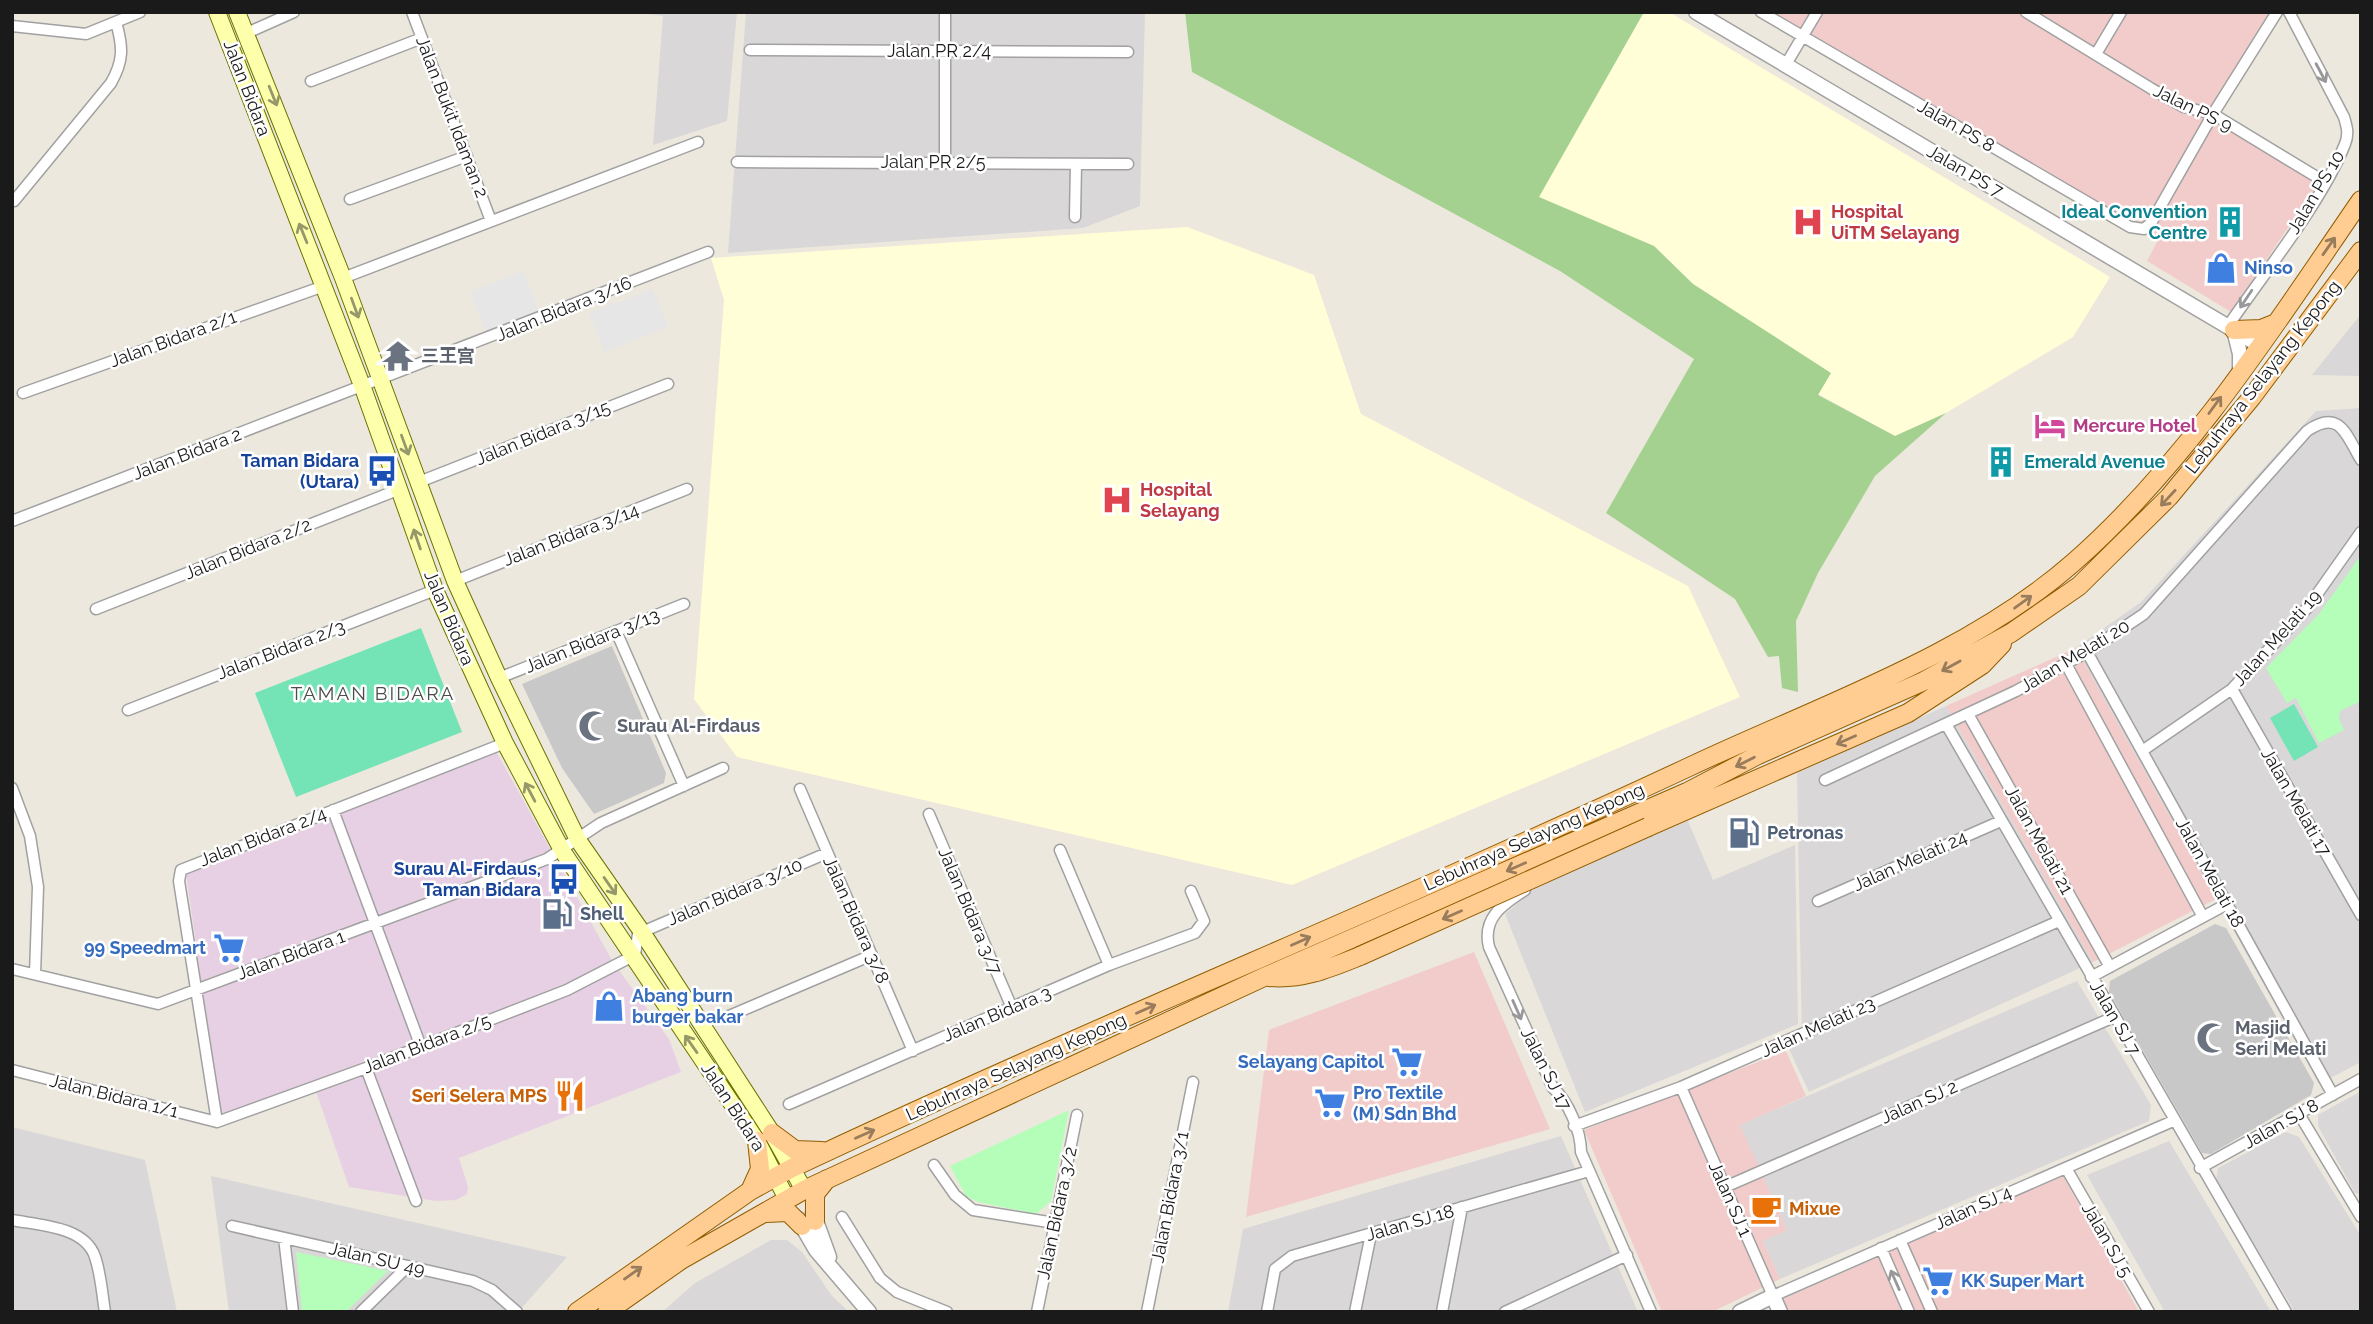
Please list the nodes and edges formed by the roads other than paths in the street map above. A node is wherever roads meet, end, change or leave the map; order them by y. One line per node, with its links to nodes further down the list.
1 (140, 12): 14 (street)
2 (217, 12): 41 (main road, Jalan Bidara, one-way to 2)
3 (237, 12): 16 (main road, Jalan Bidara)
4 (294, 12): 16 (street)
5 (412, 12): 18 (street, Jalan Bukit Idaman 2)
6 (946, 12): 20 (street)
7 (1696, 12): 23 (street, Jalan PS 7)
8 (1761, 12): 17 (street, Jalan PS 8)
9 (1817, 12): 17 (street)
10 (2026, 12): 22 (street, Jalan PS 9)
11 (2121, 12): 22 (street)
12 (2277, 12): 25 (street)
13 (2289, 12): 32 (street, Jalan PS 10, one-way to 32)
14 (116, 22): 15 (street); 35 (street)
15 (12, 26)
16 (247, 33): 40 (main road, Jalan Bidara, one-way to 40)
17 (1802, 36): 23 (street); 25 (street, Jalan PS 8)
18 (422, 38): 24 (street); 27 (street, Jalan Bukit Idaman 2)
19 (750, 50): 20 (street, Jalan PR 2/4)
20 (945, 50): 21 (street, Jalan PR 2/4); 29 (street)
21 (1128, 52)
22 (2096, 54): 25 (street, Jalan PS 9)
23 (1785, 66): 43 (street, Jalan PS 7)
24 (311, 81)
25 (2213, 114): 32 (street, Jalan PS 9)
26 (698, 142): 37 (street, Jalan Bukit Idaman 2)
27 (467, 156): 33 (street); 37 (street, Jalan Bukit Idaman 2)
28 (737, 162): 29 (street, Jalan PR 2/5)
29 (945, 162): 30 (street, Jalan PR 2/5)
30 (1076, 164): 31 (street, Jalan PR 2/5); 36 (street)
31 (1128, 164)
32 (2325, 182): 43 (street, Jalan PS 10, one-way to 43)
33 (351, 199)
34 (2361, 200): 42 (main road, Lebuhraya Selayang Kepong, one-way to 34)
35 (14, 201)
36 (1074, 217)
37 (491, 221): 40 (street, Jalan Bukit Idaman 2)
38 (2361, 251): 46 (main road, Lebuhraya Selayang Kepong)
39 (708, 252): 47 (street, Jalan Bidara 3/16)
40 (344, 278): 47 (main road, Jalan Bidara, one-way to 47)
41 (324, 286): 49 (main road, Jalan Bidara); 50 (street, Jalan Bidara 2/1)
42 (2276, 323): 43 (main road); 44 (main road, Lebuhraya Selayang Kepong)
43 (2231, 328): 44 (street, Jalan PS 7); 45 (street)
44 (2259, 345): 45 (main road, Lebuhraya Selayang Kepong); 46 (main road)
45 (2239, 371): 120 (main road, Lebuhraya Selayang Kepong, one-way to 45)
46 (2266, 379): 62 (main road, Lebuhraya Selayang Kepong, one-way to 62)
47 (381, 381): 49 (street, Jalan Bidara 3/16); 52 (main road, Jalan Bidara, one-way to 52)
48 (668, 384): 52 (street, Jalan Bidara 3/15)
49 (363, 388): 53 (main road, Jalan Bidara); 55 (street, Jalan Bidara 2)
50 (23, 393)
51 (2361, 460): 63 (street, Jalan Melati 20)
52 (419, 482): 57 (main road, Jalan Bidara)
53 (400, 489): 58 (main road, Jalan Bidara, one-way to 53); 60 (street, Jalan Bidara 2/2)
54 (687, 489): 57 (street, Jalan Bidara 3/14)
55 (12, 521)
56 (2361, 532): 66 (street, Jalan Melati 19)
57 (456, 580): 65 (main road, Jalan Bidara)
58 (435, 590): 67 (street, Jalan Bidara 2/3); 70 (main road, Jalan Bidara)
59 (684, 604): 61 (street, Jalan Bidara 3/13)
60 (96, 609)
61 (616, 631): 65 (street, Jalan Bidara 3/13); 74 (street)
62 (2011, 633): 81 (main road, Lebuhraya Selayang Kepong, one-way to 81); 99 (main road, one-way to 99, bridge)
63 (2087, 652): 64 (street, Jalan Melati 20); 71 (street, Jalan Melati 18)
64 (2066, 664): 68 (street, Jalan Melati 20); 89 (street)
65 (499, 678): 80 (main road, Jalan Bidara)
66 (2232, 689): 71 (street, Jalan Melati 19); 88 (street, Jalan Melati 17)
67 (128, 710)
68 (1968, 714): 69 (street, Jalan Melati 20); 96 (street, Jalan Melati 21)
69 (1946, 724): 73 (street, Jalan Melati 20); 79 (street, Jalan SJ 7)
70 (505, 743): 77 (street, Jalan Bidara 2/4); 83 (main road, Jalan Bidara, one-way to 70)
71 (2142, 751): 87 (street, Jalan Melati 18)
72 (723, 768): 74 (street, Jalan Bidara 1)
73 (1825, 780)
74 (684, 786): 80 (street, Jalan Bidara 1)
75 (12, 788): 98 (street)
76 (800, 789): 84 (street, Jalan Bidara 3/8)
77 (333, 810): 91 (street); 101 (street, Jalan Bidara 2/4)
78 (929, 814): 102 (street, Jalan Bidara 3/7)
79 (2001, 821): 86 (street, Jalan Melati 24); 90 (street, Jalan SJ 7)
80 (578, 840): 83 (street, Jalan Bidara 1); 92 (main road, Jalan Bidara, one-way to 92)
81 (1560, 848): 99 (main road, Lebuhraya Selayang Kepong, one-way to 99); 118 (street, Jalan SJ 17, one-way to 118)
82 (1060, 850): 95 (street)
83 (563, 852): 91 (street, Jalan Bidara 1); 94 (main road, Jalan Bidara)
84 (827, 853): 92 (street, Jalan Bidara 3/10); 93 (street, Jalan Bidara 3/8)
85 (1191, 891): 95 (street, Jalan Bidara 3)
86 (1818, 901)
87 (2227, 904): 89 (street); 112 (street, Jalan Melati 18)
88 (2361, 915)
89 (2203, 917): 96 (street)
90 (2059, 921): 100 (street, Jalan SJ 7); 111 (street, Jalan Melati 23)
91 (375, 924): 101 (street, Jalan Bidara 1); 105 (street)
92 (642, 932): 94 (street); 119 (main road, Jalan Bidara)
93 (872, 955): 103 (street); 106 (street, Jalan Bidara 3/8)
94 (632, 957): 105 (street, Jalan Bidara 2/5); 119 (main road, Jalan Bidara, one-way to 94)
95 (1109, 965): 102 (street, Jalan Bidara 3)
96 (2110, 967): 100 (street)
97 (12, 969): 98 (street, Jalan Bidara 1)
98 (35, 974): 101 (street, Jalan Bidara 1)
99 (1264, 977): 127 (main road, Lebuhraya Selayang Kepong)
100 (2091, 977): 104 (street, Jalan SJ 7)
101 (198, 989): 117 (street, Jalan Bidara 2/4)
102 (1012, 1008): 106 (street, Jalan Bidara 3)
103 (729, 1016)
104 (2114, 1017): 116 (street, Jalan SJ 7); 128 (street, Jalan SJ 2)
105 (421, 1047): 107 (street, Jalan Bidara 2/5)
106 (913, 1051): 113 (street, Jalan Bidara 3)
107 (366, 1068): 117 (street, Jalan Bidara 2/5); 132 (street)
108 (12, 1070): 117 (street, Jalan Bidara 1/1)
109 (2361, 1079): 112 (street, Jalan SJ 8)
110 (1193, 1082): 157 (street, Jalan Bidara 3/1)
111 (1681, 1087): 118 (street, Jalan Melati 23); 128 (street, Jalan SJ 1)
112 (2333, 1095): 114 (street, Jalan SJ 8)
113 (789, 1104)
114 (2299, 1114): 124 (street, Jalan SJ 8); 134 (street)
115 (1077, 1115): 139 (street, Jalan Bidara 3/2)
116 (2173, 1121): 123 (street, Jalan SJ 4); 124 (street, Jalan SJ 7)
117 (217, 1122)
118 (1574, 1126): 125 (street, Jalan SJ 17)
119 (764, 1137): 120 (main road); 122 (main road, Jalan Bidara); 126 (main road, Jalan Bidara); 130 (main road)
120 (827, 1152): 122 (main road, Lebuhraya Selayang Kepong)
121 (934, 1165): 139 (street)
122 (792, 1168): 126 (main road, Lebuhraya Selayang Kepong); 129 (main road, Jalan Bidara)
123 (2066, 1168): 143 (street, Jalan SJ 4); 167 (street, Jalan SJ 5)
124 (2200, 1168): 168 (street, Jalan SJ 7)
125 (1589, 1171): 133 (street, Jalan SJ 18); 145 (street, Jalan SJ 17)
126 (775, 1176): 130 (main road, Lebuhraya Selayang Kepong); 131 (main road, Jalan Bidara)
127 (827, 1179): 129 (main road, Lebuhraya Selayang Kepong); 138 (main road)
128 (1725, 1186): 147 (street, Jalan SJ 1)
129 (804, 1190): 131 (main road, Lebuhraya Selayang Kepong); 138 (street)
130 (750, 1191): 152 (main road, Lebuhraya Selayang Kepong, one-way to 130)
131 (787, 1199): 135 (main road, Lebuhraya Selayang Kepong); 138 (street)
132 (416, 1201)
133 (1462, 1207): 141 (street, Jalan SJ 18); 160 (street)
134 (2359, 1210)
135 (762, 1213): 138 (main road); 153 (main road, Lebuhraya Selayang Kepong)
136 (842, 1217): 155 (street)
137 (12, 1220): 149 (street)
138 (809, 1223): 154 (street)
139 (1055, 1223): 156 (street, Jalan Bidara 3/2)
140 (232, 1226): 142 (street, Jalan SU 49)
141 (1371, 1234): 158 (street, Jalan SJ 18); 159 (street)
142 (284, 1238): 146 (street, Jalan SU 49); 150 (street)
143 (1900, 1240): 144 (street, Jalan SJ 4); 166 (street)
144 (1881, 1248): 147 (street, Jalan SJ 4); 165 (street, one-way to 144)
145 (1627, 1255): 161 (street); 162 (street, Jalan SJ 17)
146 (408, 1266): 148 (street, Jalan SU 49); 151 (street)
147 (1773, 1296): 163 (street); 164 (street, Jalan SJ 1)
148 (514, 1311)
149 (105, 1312)
150 (293, 1312)
151 (361, 1312)
152 (577, 1312)
153 (607, 1312)
154 (869, 1312)
155 (947, 1312)
156 (1037, 1312)
157 (1147, 1312)
158 (1267, 1312)
159 (1355, 1312)
160 (1442, 1312)
161 (1505, 1312)
162 (1651, 1312)
163 (1740, 1312)
164 (1780, 1312)
165 (1909, 1312)
166 (1933, 1312)
167 (2149, 1312)
168 (2286, 1312)

